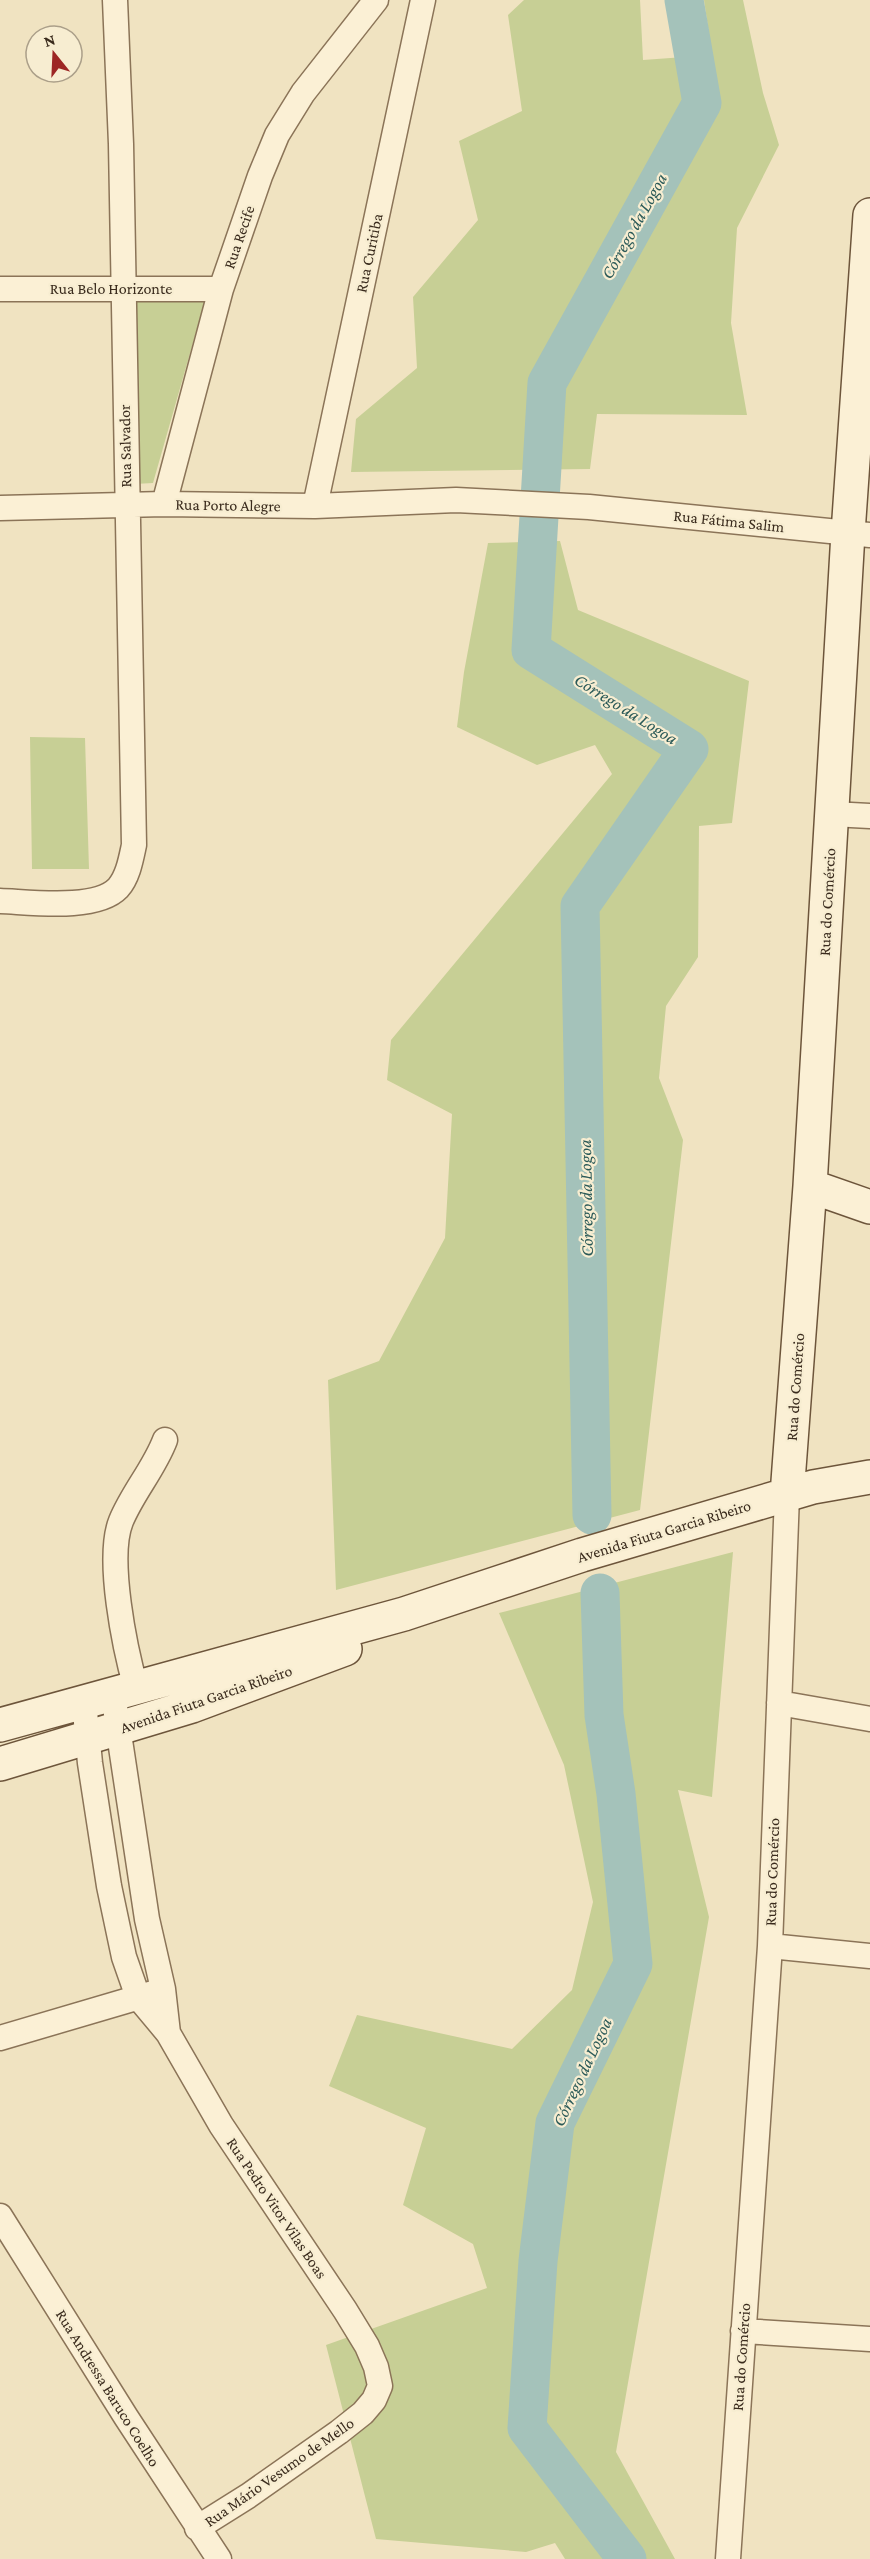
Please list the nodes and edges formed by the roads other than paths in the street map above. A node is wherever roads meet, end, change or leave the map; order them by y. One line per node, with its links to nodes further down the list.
1 (115, 0): 6 (street, Rua Salvador)
2 (376, 0): 8 (street, Rua Recife)
3 (423, 0): 11 (street, Rua Curitiba)
4 (870, 214): 5 (main road, Rua do Comércio)
5 (868, 265): 14 (main road, Rua do Comércio)
6 (122, 288): 7 (street, Rua Belo Horizonte); 8 (street, Rua Belo Horizonte); 12 (street, Rua Salvador)
7 (0, 289)
8 (221, 289): 10 (street, Rua Recife)
9 (456, 500): 11 (street, Rua Porto Alegre); 14 (street, Rua Fátima Salim)
10 (164, 504): 11 (street, Rua Porto Alegre); 12 (street, Rua Porto Alegre)
11 (315, 506)
12 (126, 507): 13 (street, Rua Porto Alegre); 17 (street, Rua Salvador)
13 (0, 508)
14 (859, 534): 15 (main road, Rua do Comércio)
15 (832, 814): 16 (street); 18 (main road, Rua do Comércio)
16 (870, 816)
17 (0, 901)
18 (810, 1186): 19 (main road); 22 (main road, Rua do Comércio)
19 (870, 1207)
20 (165, 1440): 25 (street)
21 (870, 1477): 22 (main road, Avenida Fiuta Garcia Ribeiro)
22 (787, 1495): 23 (main road, Avenida Fiuta Garcia Ribeiro); 26 (street, Rua do Comércio)
23 (404, 1614): 24 (main road, Avenida Fiuta Garcia Ribeiro); 27 (main road, Avenida Fiuta Garcia Ribeiro)
24 (183, 1675): 25 (main road, Avenida Fiuta Garcia Ribeiro); 27 (main road)
25 (111, 1695): 29 (main road, Avenida Fiuta Garcia Ribeiro); 30 (street, Rua Pedro Vitor Vilas Boas); 31 (street, Rua Pedro Vitor Vilas Boas)
26 (779, 1703): 28 (street); 33 (street, Rua do Comércio)
27 (192, 1706): 30 (main road, Avenida Fiuta Garcia Ribeiro)
28 (870, 1719)
29 (0, 1725)
30 (120, 1729): 31 (main road, Avenida Fiuta Garcia Ribeiro); 35 (street, Rua Pedro Vitor Vilas Boas)
31 (88, 1738): 32 (main road, Avenida Fiuta Garcia Ribeiro); 36 (street, Rua Pedro Vitor Vilas Boas)
32 (0, 1764)
33 (770, 1946): 34 (street); 40 (street, Rua do Comércio)
34 (870, 1956)
35 (163, 1989): 36 (street); 37 (street, Rua Pedro Vitor Vilas Boas)
36 (138, 1997): 37 (street, Rua Pedro Vitor Vilas Boas); 38 (street)
37 (168, 2033): 42 (street, Rua Pedro Vitor Vilas Boas)
38 (0, 2038)
39 (0, 2216): 43 (street, Rua Andressa Baruco Coelho)
40 (743, 2331): 41 (street); 45 (street, Rua do Comércio)
41 (870, 2339)
42 (380, 2386): 43 (street, Rua Mário Vesumo de Mello)
43 (197, 2528): 44 (street, Rua Andressa Baruco Coelho)
44 (219, 2559)
45 (728, 2559)

